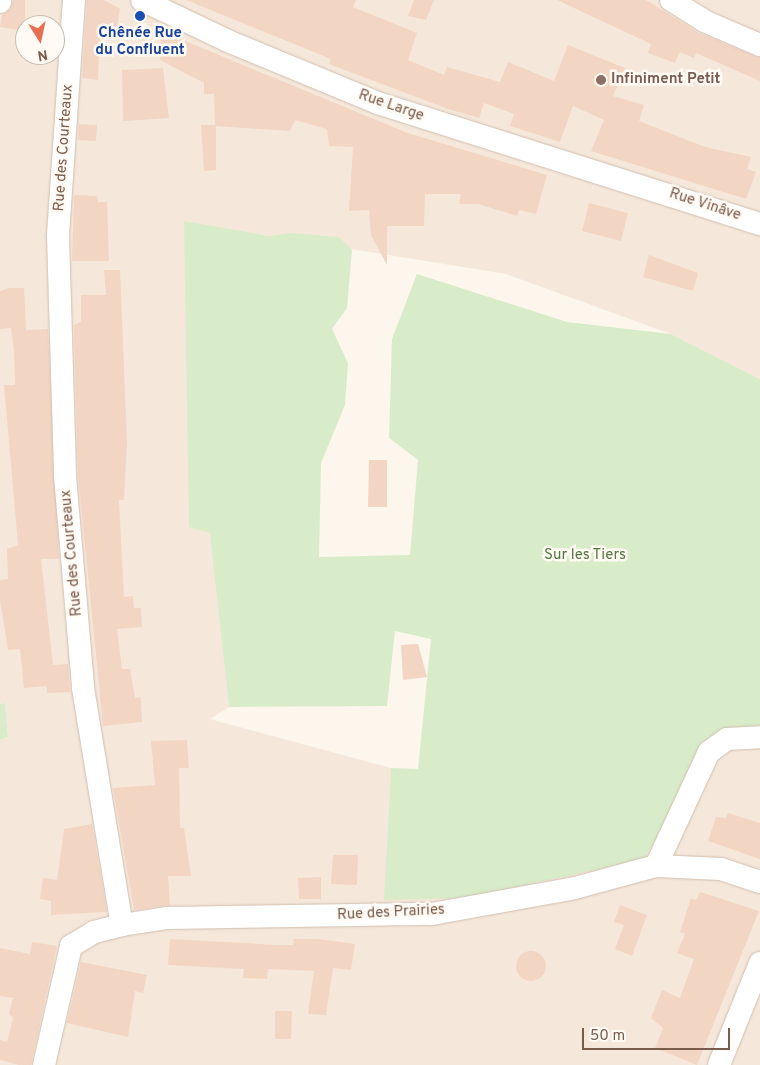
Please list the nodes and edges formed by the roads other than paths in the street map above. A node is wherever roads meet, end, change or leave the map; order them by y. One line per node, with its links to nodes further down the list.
1 (74, 0): 10 (street, Rue des Courteaux)
2 (142, 0): 5 (street, Rue Large)
3 (671, 0): 4 (street)
4 (760, 45)
5 (649, 187): 6 (street, Rue Vinâve)
6 (760, 224)
7 (760, 737): 8 (street)
8 (656, 866): 9 (street, Rue des Prairies); 10 (street, Rue des Prairies)
9 (760, 882)
10 (122, 925): 12 (street)
11 (760, 963): 13 (street)
12 (44, 1065)
13 (719, 1065)

